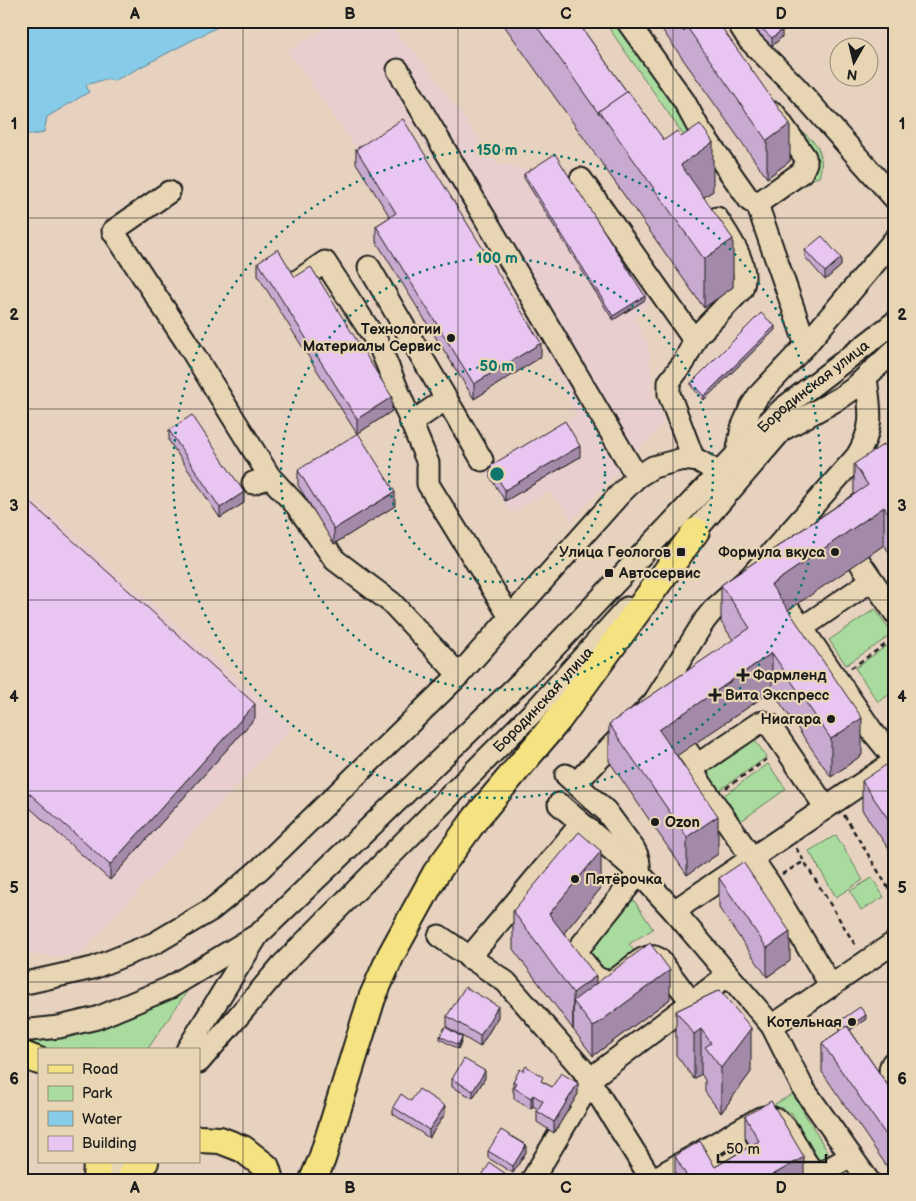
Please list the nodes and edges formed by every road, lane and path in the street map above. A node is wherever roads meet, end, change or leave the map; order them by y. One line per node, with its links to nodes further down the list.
1 (627, 21): 8 (street)
2 (737, 21): 7 (street)
3 (398, 70): 26 (street)
4 (762, 96): 8 (street)
5 (581, 179): 14 (street)
6 (169, 192): 37 (street)
7 (895, 199)
8 (757, 204): 15 (street)
9 (710, 207): 14 (street)
10 (895, 239): 15 (street)
11 (369, 267): 18 (street)
12 (299, 280): 19 (street)
13 (895, 322): 22 (street, Бородинская улица)
14 (694, 340): 24 (street)
15 (806, 345): 22 (street)
16 (895, 350): 17 (street, Бородинская улица)
17 (866, 378): 20 (street); 27 (street, Бородинская улица)
18 (446, 399): 19 (street); 23 (street)
19 (411, 423): 34 (street)
20 (869, 430): 21 (street); 29 (street)
21 (884, 452)
22 (737, 455): 25 (street, Бородинская улица)
23 (482, 460)
24 (694, 460): 25 (street); 26 (street)
25 (719, 474): 52 (street, Бородинская улица)
26 (637, 476): 34 (street)
27 (696, 531): 67 (street, Бородинская улица); 77 (main road)
28 (859, 562): 30 (street)
29 (759, 566): 31 (street); 48 (street)
30 (872, 580): 33 (street); 35 (street)
31 (773, 587)
32 (789, 610): 35 (street)
33 (895, 613)
34 (510, 617): 37 (street)
35 (802, 628): 38 (street)
36 (895, 638): 38 (path)
37 (459, 675): 58 (street)
38 (836, 678): 40 (street)
39 (784, 747): 41 (path); 41 (street); 43 (street)
40 (895, 760): 43 (street)
41 (710, 798): 46 (street)
42 (559, 804): 44 (street)
43 (831, 804): 45 (street); 50 (path)
44 (581, 824): 48 (street); 55 (street)
45 (788, 834): 46 (street); 47 (path)
46 (752, 858): 49 (street); 51 (street)
47 (805, 861): 49 (path); 56 (path)
48 (639, 873): 51 (street); 60 (street)
49 (768, 883): 59 (street)
50 (895, 900)
51 (674, 911): 57 (street)
52 (259, 934): 62 (street); 63 (street)
53 (439, 936): 55 (street)
54 (895, 942): 56 (street)
55 (470, 958): 68 (street)
56 (865, 962): 59 (street)
57 (728, 975): 60 (street); 61 (street)
58 (21, 984)
59 (831, 986): 61 (street)
60 (692, 1003): 68 (street)
61 (772, 1026): 71 (street)
62 (21, 1031)
63 (188, 1048)
64 (21, 1054): 66 (main road)
65 (895, 1060): 69 (street)
66 (38, 1061)
67 (200, 1061)
68 (591, 1080): 78 (street); 79 (street)
69 (895, 1082)
70 (200, 1140): 76 (main road)
71 (851, 1156): 79 (street); 80 (street)
72 (97, 1164): 74 (main road)
73 (133, 1168): 75 (street)
74 (96, 1180)
75 (106, 1180)
76 (270, 1180)
77 (313, 1180)
78 (532, 1180)
79 (652, 1180)
80 (868, 1180)

